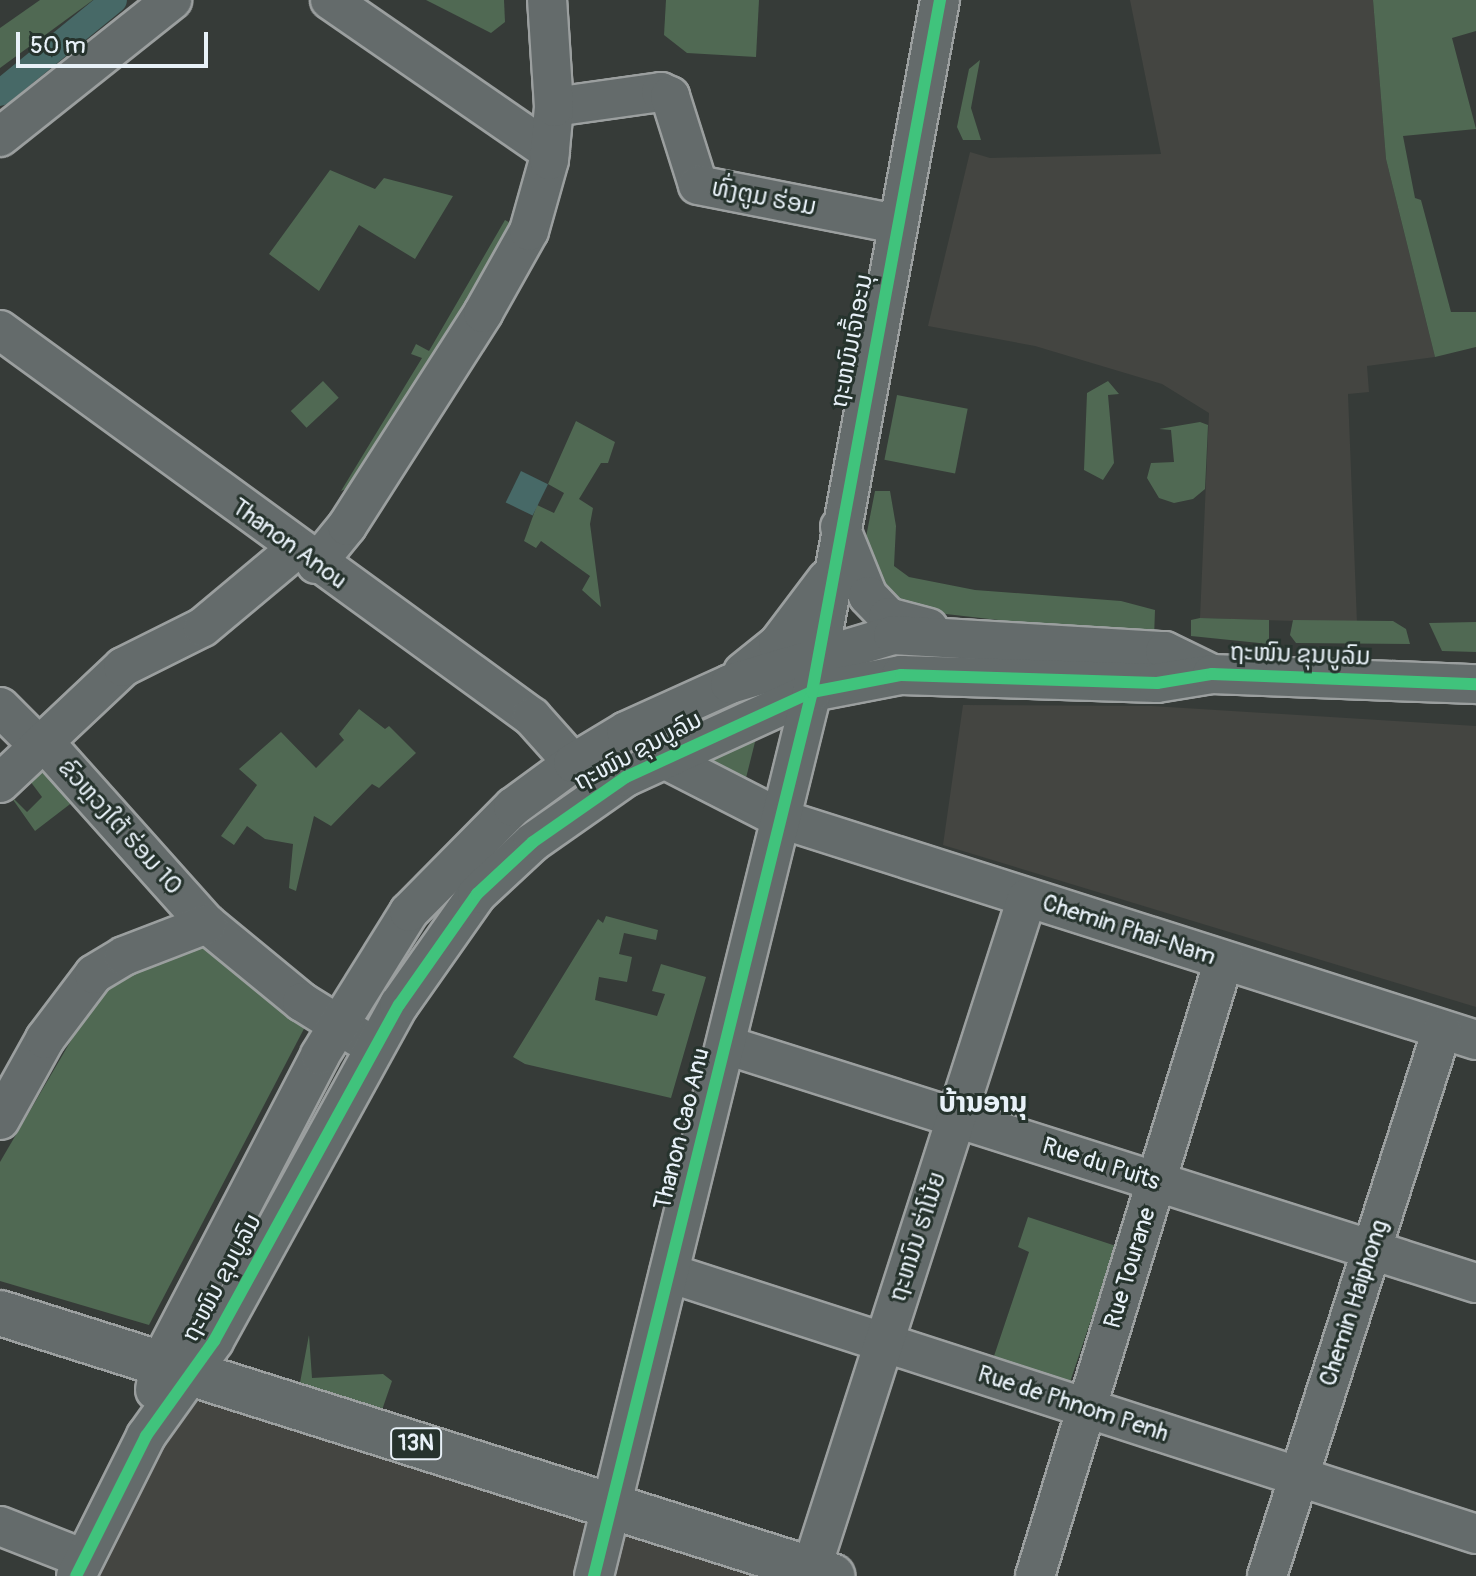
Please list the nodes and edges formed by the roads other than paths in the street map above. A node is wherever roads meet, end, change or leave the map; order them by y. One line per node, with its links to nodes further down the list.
1 (172, 0): 6 (street)
2 (330, 0): 7 (street)
3 (547, 0): 5 (street, ຂົວຫຼວງໃຕ້ ຮ່ອມ 10)
4 (940, 0): 8 (street, ຖະຫນົນເຈົ້າອະນຸ)
5 (554, 107): 7 (street, ຂົວຫຼວງໃຕ້ ຮ່ອມ 10); 8 (street, ທົ່ງຕູມ ຮ່ອມ)
6 (0, 137)
7 (550, 152): 11 (street, ຂົວຫຼວງໃຕ້ ຮ່ອມ 10)
8 (896, 224): 10 (street, ຖະຫນົນເຈົ້າອະນຸ)
9 (0, 330): 11 (street, Thanon Anou)
10 (840, 527): 12 (street, ຖະຫນົນເຈົ້າອະນຸ); 13 (street)
11 (306, 557): 19 (street, ຂົວຫຼວງໃຕ້ ຮ່ອມ 10); 21 (street, Thanon Anou)
12 (833, 570): 14 (street, ຖະຫນົນເຈົ້າອະນຸ); 16 (street)
13 (959, 636): 14 (street, ຖະໜົນ ຂຸນບູລົມ); 15 (street, ຖະໜົນ ຂຸນບູລົມ)
14 (815, 674): 15 (street, ຖະໜົນ ຂຸນບູລົມ); 16 (street, ຖະໜົນ ຂຸນບູລົມ); 20 (street, ຖະໜົນ ຂຸນບູລົມ); 23 (street, Thanon Cao Anu)
15 (1212, 674): 17 (street, ຖະໜົນ ຂຸນບູລົມ)
16 (730, 684): 21 (street, ຖະໜົນ ຂຸນບູລົມ)
17 (1476, 684)
18 (0, 707): 19 (street)
19 (41, 744): 22 (street); 25 (street, ຂົວຫຼວງໃຕ້ ຮ່ອມ 10)
20 (664, 759): 23 (street, Chemin Phai-Nam); 29 (street, ຖະໜົນ ຂຸນບູລົມ)
21 (573, 763): 27 (street, ຖະໜົນ ຂຸນບູລົມ)
22 (0, 783)
23 (781, 819): 24 (street, Chemin Phai-Nam); 30 (street, Thanon Cao Anu)
24 (1027, 898): 26 (street, Chemin Phai-Nam); 31 (street, ຖະຫນົນ ຮ່າໂນ້ຍ)
25 (207, 924): 27 (street, ຂົວຫຼວງໃຕ້ ຮ່ອມ 10); 32 (street)
26 (1224, 960): 28 (street, Chemin Phai-Nam); 33 (street, Rue Tourane)
27 (337, 1027): 29 (street, ຂົວຫຼວງໃຕ້ ຮ່ອມ 10); 39 (street, ຖະໜົນ ຂຸນບູລົມ)
28 (1459, 1035): 34 (street, Chemin Haiphong)
29 (375, 1045): 39 (street, ຖະໜົນ ຂຸນບູລົມ)
30 (726, 1045): 31 (street, Rue du Puits); 35 (street, Thanon Cao Anu)
31 (956, 1118): 33 (street, Rue du Puits); 38 (street, ຖະຫນົນ ຮ່າໂນ້ຍ)
32 (0, 1120)
33 (1156, 1181): 34 (street, Rue du Puits); 40 (street, Rue Tourane)
34 (1371, 1250): 36 (street, Rue du Puits); 41 (street, Chemin Haiphong)
35 (669, 1273): 38 (street, Rue de Phnom Penh); 42 (street, Thanon Cao Anu)
36 (1476, 1283)
37 (0, 1313): 39 (highway, 13N)
38 (884, 1343): 40 (street, Rue de Phnom Penh); 46 (street, ຖະຫນົນ ຮ່າໂນ້ຍ)
39 (177, 1369): 42 (highway, 13N); 45 (street, ຖະໜົນ ຂຸນບູລົມ)
40 (1087, 1408): 41 (street, Rue de Phnom Penh); 48 (street, Rue Tourane)
41 (1298, 1477): 44 (street, Rue de Phnom Penh); 49 (street, Chemin Haiphong)
42 (612, 1506): 46 (highway, 13N); 47 (street, Thanon Cao Anu)
43 (0, 1526): 45 (street)
44 (1476, 1534)
45 (80, 1568)
46 (818, 1574)
47 (594, 1576)
48 (1035, 1576)
49 (1267, 1576)

